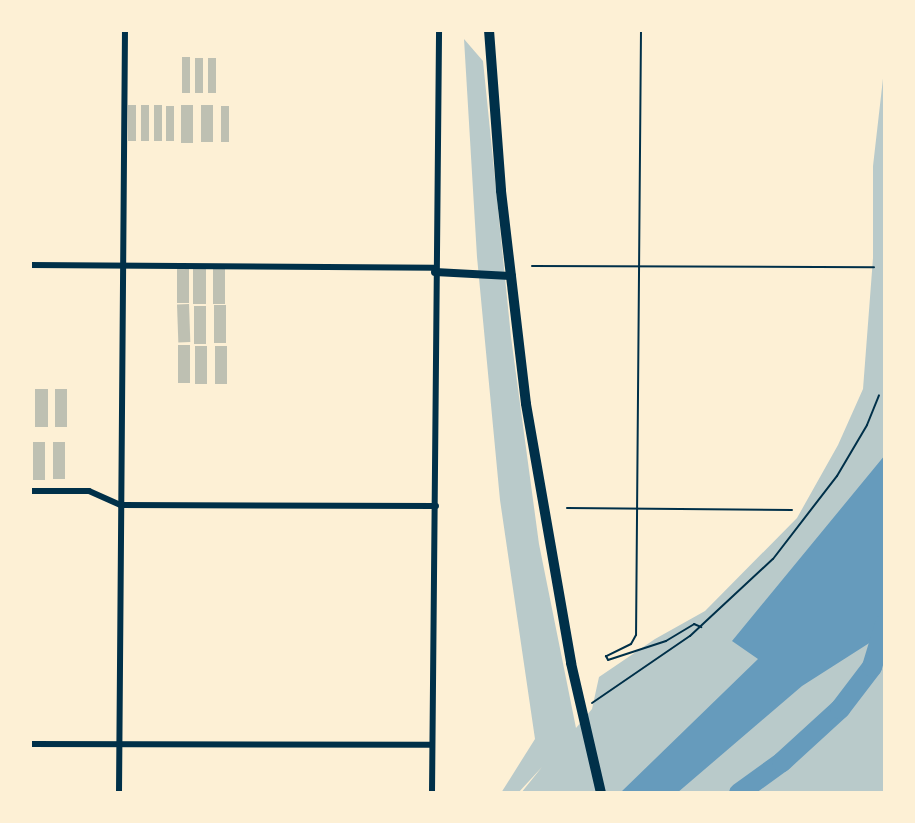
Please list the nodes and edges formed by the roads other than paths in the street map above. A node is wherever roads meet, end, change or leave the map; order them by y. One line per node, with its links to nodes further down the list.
1 (125, 30): 5 (street)
2 (439, 30): 6 (street)
3 (489, 30): 7 (highway)
4 (30, 265): 5 (street)
5 (123, 266): 6 (street); 9 (street)
6 (435, 270): 7 (street); 10 (street)
7 (512, 276): 16 (highway)
8 (30, 491): 9 (street)
9 (121, 505): 10 (street); 12 (street)
10 (436, 506): 13 (street)
11 (30, 744): 12 (street)
12 (120, 745): 13 (street); 14 (street)
13 (432, 745): 15 (street)
14 (119, 793)
15 (432, 793)
16 (601, 793)

